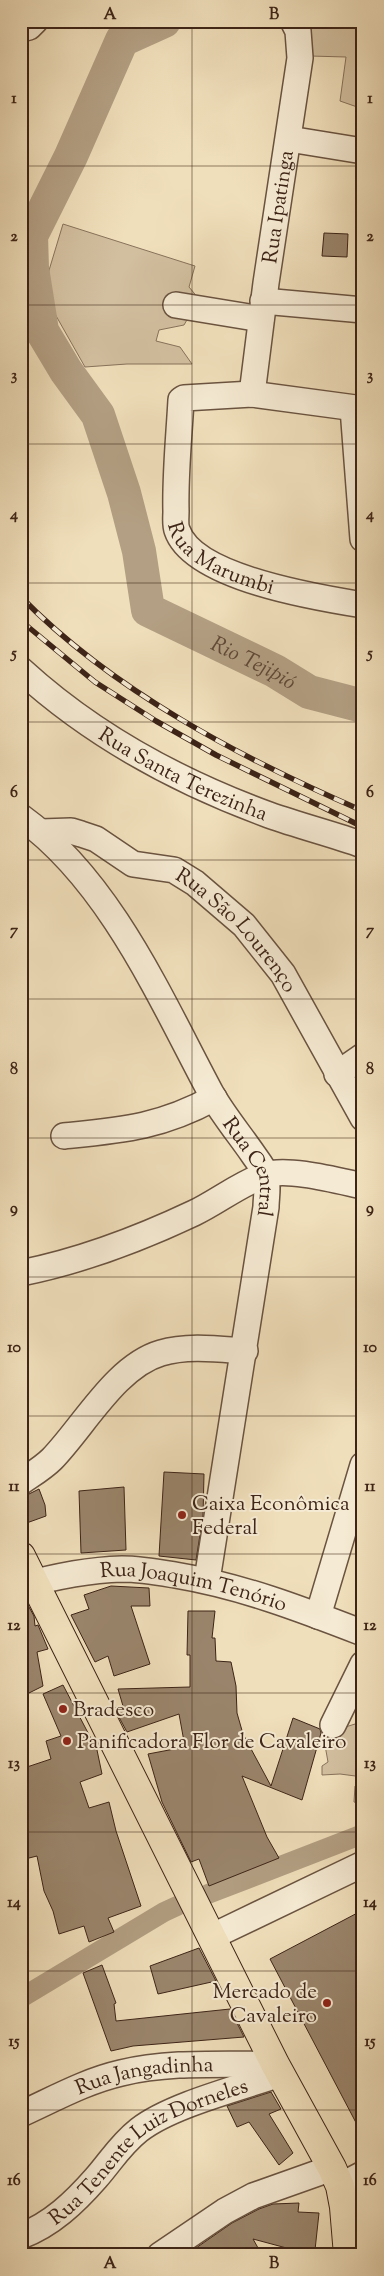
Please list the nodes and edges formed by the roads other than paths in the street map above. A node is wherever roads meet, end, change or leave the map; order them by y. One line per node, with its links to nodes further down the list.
1 (35, 21): 3 (street)
2 (293, 21): 4 (street, Rua Ipatinga)
3 (21, 29)
4 (288, 139): 5 (street); 7 (street, Rua Ipatinga)
5 (363, 151)
6 (176, 305): 7 (street)
7 (262, 310): 8 (street); 9 (street, Rua Ipatinga)
8 (363, 310)
9 (252, 394): 10 (street); 12 (street, Rua Marumbi)
10 (358, 408): 11 (street)
11 (363, 539)
12 (363, 605)
13 (21, 670): 16 (street, Rua Santa Terezinha)
14 (21, 817): 15 (street, Rua Central)
15 (41, 832): 18 (street, Rua São Lourenço); 19 (street, Rua Central)
16 (363, 845)
17 (363, 1056): 18 (street)
18 (337, 1074): 20 (street, Rua São Lourenço)
19 (214, 1098): 21 (street); 22 (street, Rua Central)
20 (363, 1118)
21 (64, 1136)
22 (266, 1174): 23 (street); 24 (street); 25 (street, Rua Central)
23 (363, 1186)
24 (21, 1273)
25 (245, 1351): 27 (street); 29 (street, Rua Central)
26 (363, 1465): 31 (street)
27 (21, 1482)
28 (21, 1556): 30 (main road)
29 (208, 1580): 30 (street, Rua Joaquim Tenório); 31 (street, Rua Joaquim Tenório)
30 (28, 1584): 36 (main road)
31 (318, 1616): 32 (street, Rua Joaquim Tenório)
32 (363, 1633)
33 (363, 1664): 34 (street)
34 (333, 1725)
35 (363, 1864): 36 (street)
36 (211, 1937): 37 (main road)
37 (277, 2069): 38 (street, Rua Jangadinha); 39 (main road); 40 (street, Rua Tenente Luiz Dorneles)
38 (21, 2114)
39 (345, 2176): 41 (street); 42 (main road)
40 (21, 2236)
41 (160, 2255)
42 (348, 2255)

